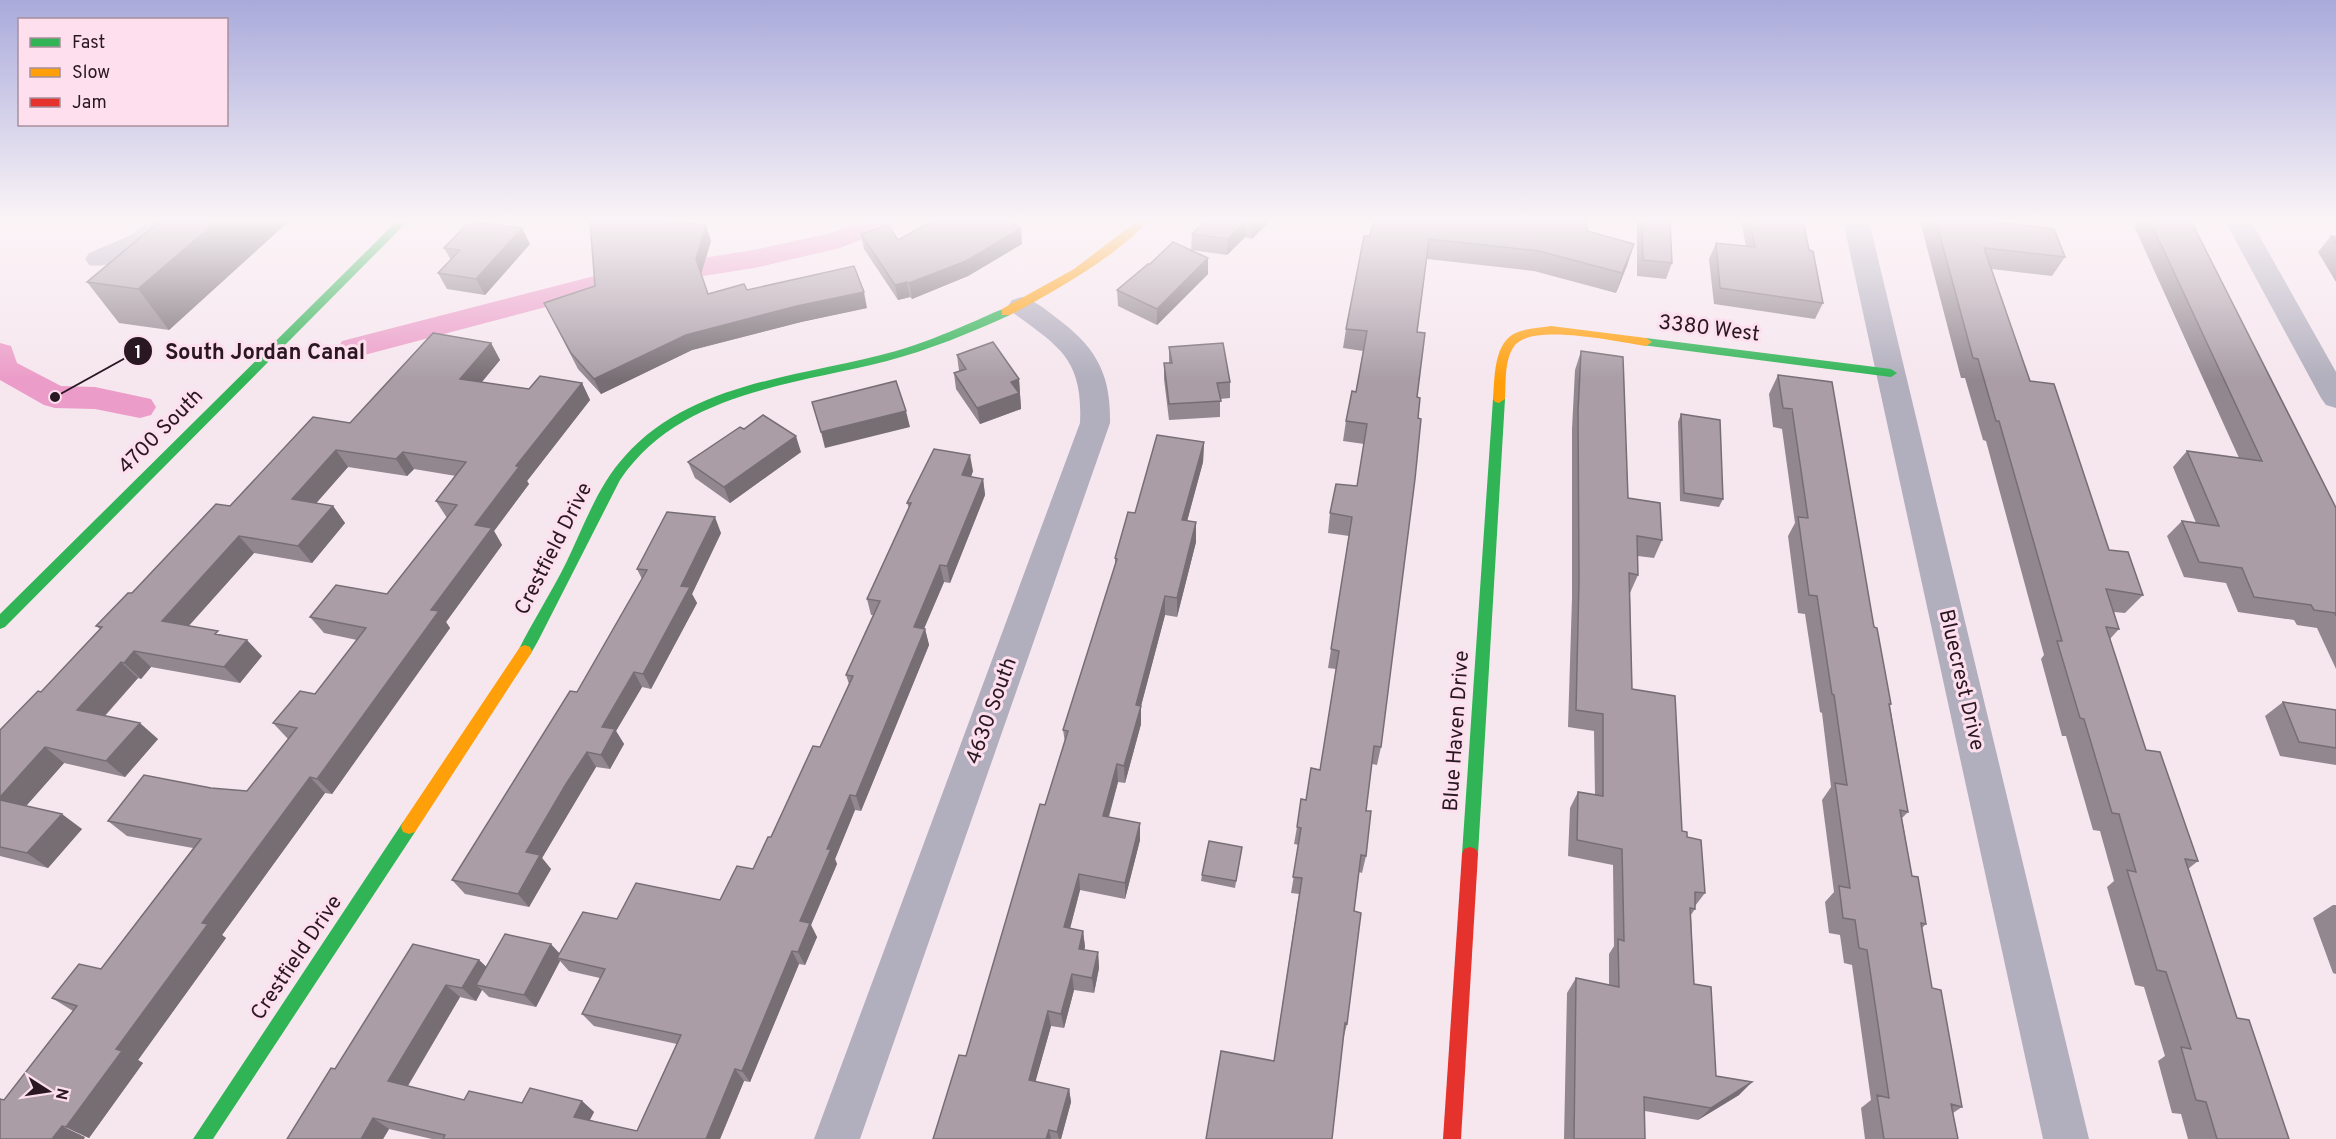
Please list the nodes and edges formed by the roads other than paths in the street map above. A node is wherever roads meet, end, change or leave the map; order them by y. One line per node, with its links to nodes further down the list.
1 (351, 274): 9 (street, 4700 South)
2 (1076, 274): 5 (street, Crestfield Drive)
3 (1868, 274): 7 (street, Bluecrest Drive)
4 (2267, 274): 8 (street)
5 (1022, 306): 10 (street, Crestfield Drive); 11 (street, 4630 South)
6 (1522, 333): 7 (street, 3380 West); 12 (street, Blue Haven Drive)
7 (1891, 374): 13 (street, Bluecrest Drive)
8 (2336, 398)
9 (0, 623)
10 (202, 1139)
11 (837, 1139)
12 (1452, 1139)
13 (2066, 1139)

